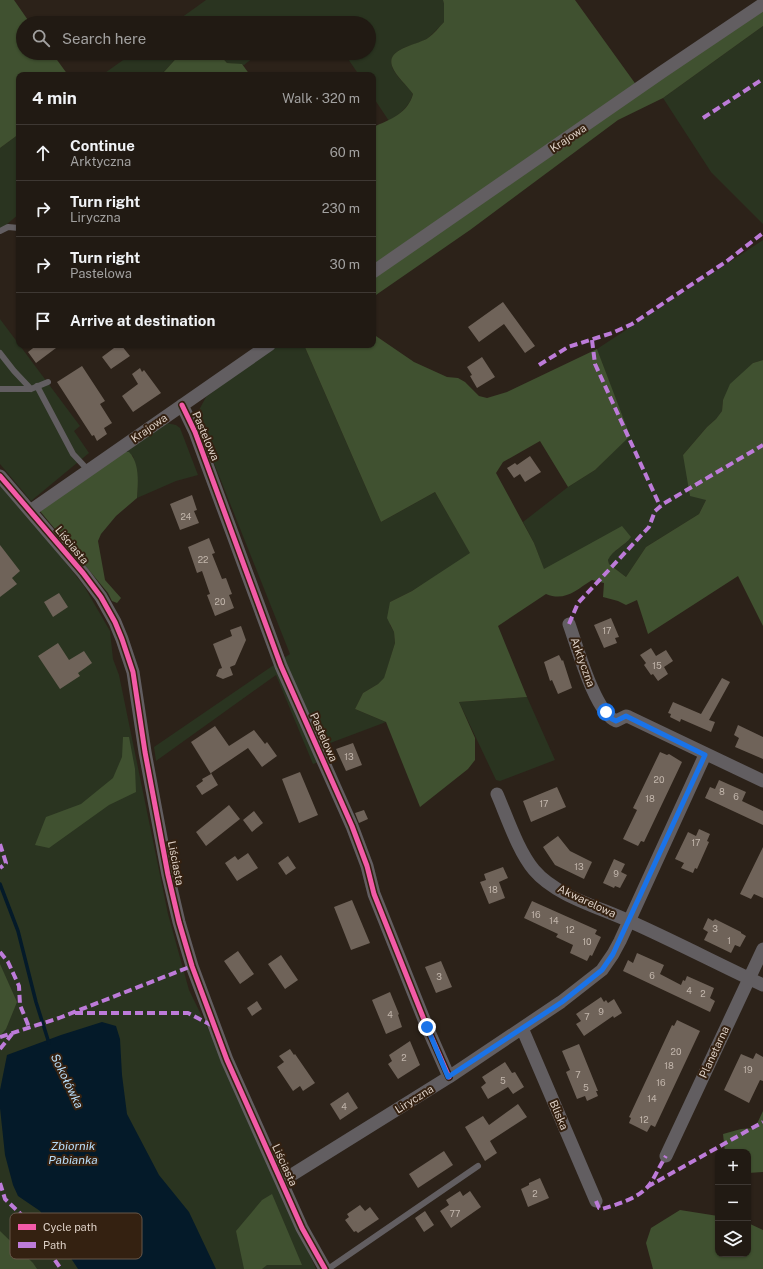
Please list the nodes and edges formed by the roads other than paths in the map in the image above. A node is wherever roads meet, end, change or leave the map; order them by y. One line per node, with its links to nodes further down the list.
1 (763, 4): 4 (street, Krajowa)
2 (16, 228): 3 (lane)
3 (0, 231)
4 (376, 270)
5 (265, 348): 10 (street, Krajowa)
6 (0, 353): 8 (lane)
7 (48, 382): 8 (lane)
8 (34, 388): 9 (lane); 11 (lane)
9 (1, 391)
10 (182, 406): 11 (street, Krajowa); 23 (street, Pastelowa)
11 (88, 470): 13 (street, Krajowa)
12 (0, 476): 13 (street, Liściasta)
13 (30, 511): 26 (street, Liściasta)
14 (569, 624): 15 (street, Arktyczna)
15 (705, 755): 16 (street, Arktyczna); 18 (street, Liryczna)
16 (763, 782)
17 (497, 794): 18 (street, Akwarelowa)
18 (629, 920): 20 (street, Akwarelowa); 22 (street, Liryczna)
19 (763, 949): 20 (street, Planetarna)
20 (749, 979): 21 (street, Akwarelowa); 24 (street, Planetarna)
21 (763, 985)
22 (522, 1028): 23 (street, Liryczna); 27 (street, Bliska)
23 (448, 1077): 26 (street, Liryczna)
24 (666, 1156)
25 (478, 1166): 29 (lane)
26 (282, 1181): 28 (street, Liściasta)
27 (596, 1201)
28 (325, 1269)
29 (328, 1269)

